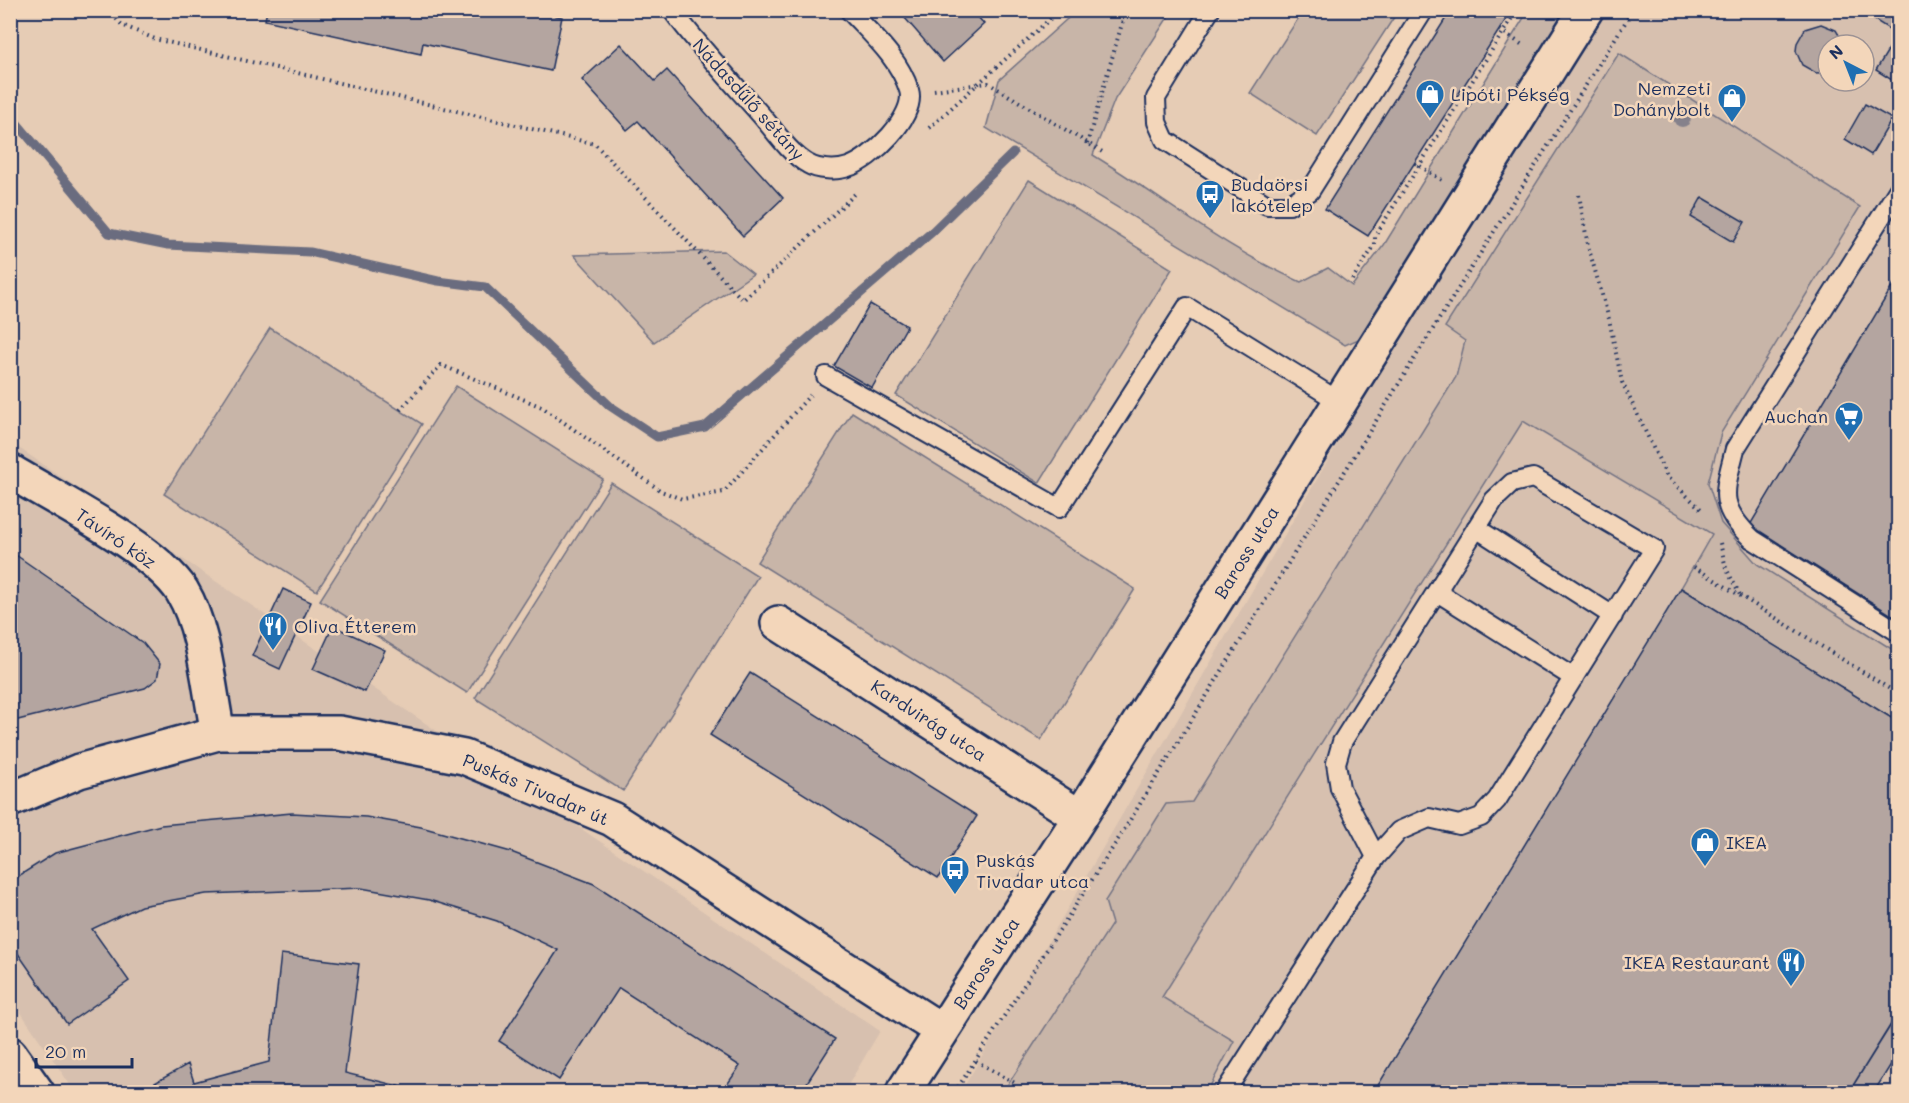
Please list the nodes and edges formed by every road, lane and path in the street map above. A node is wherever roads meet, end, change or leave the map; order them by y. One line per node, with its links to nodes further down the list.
1 (17, 10): 12 (path)
2 (108, 10): 22 (path)
3 (672, 10): 16 (lane, Nádasdűlő sétány)
4 (849, 10): 16 (lane)
5 (1060, 10): 15 (path)
6 (1126, 10): 18 (path)
7 (1210, 10): 8 (lane)
8 (1424, 10)
9 (1517, 10): 13 (path)
10 (1586, 10): 27 (street, Baross utca)
11 (1633, 10): 47 (path)
12 (10, 20)
13 (1502, 31): 14 (path); 20 (path)
14 (1531, 50)
15 (975, 87): 16 (path); 17 (path); 18 (path)
16 (910, 92)
17 (924, 132)
18 (1087, 144): 19 (path)
19 (1104, 153)
20 (1417, 164): 21 (path); 25 (path)
21 (1446, 183)
22 (864, 185)
23 (1899, 190): 38 (lane)
24 (1579, 195): 30 (path)
25 (1352, 280)
26 (826, 376): 27 (lane); 28 (path)
27 (1340, 402): 43 (street, Baross utca)
28 (400, 410)
29 (10, 471): 41 (street, Távíró köz)
30 (1709, 517)
31 (1476, 528): 34 (lane); 36 (lane); 36 (lane)
32 (1719, 540): 35 (path)
33 (1694, 567): 35 (path)
34 (1437, 592): 39 (lane); 44 (lane)
35 (1740, 595): 40 (path)
36 (1613, 616): 39 (lane)
37 (778, 623): 43 (street, Kardvirág utca)
38 (1899, 632)
39 (1574, 678): 44 (lane)
40 (1899, 694)
41 (218, 733): 42 (street, Puskás Tivadar út); 45 (street, Puskás Tivadar út)
42 (10, 800)
43 (1080, 817): 45 (street, Baross utca)
44 (1376, 857): 52 (lane)
45 (942, 1031): 49 (street, Baross utca)
46 (10, 1054): 48 (street)
47 (976, 1061): 50 (path); 51 (path)
48 (37, 1092)
49 (903, 1092)
50 (955, 1092)
51 (1018, 1092)
52 (1226, 1092)

